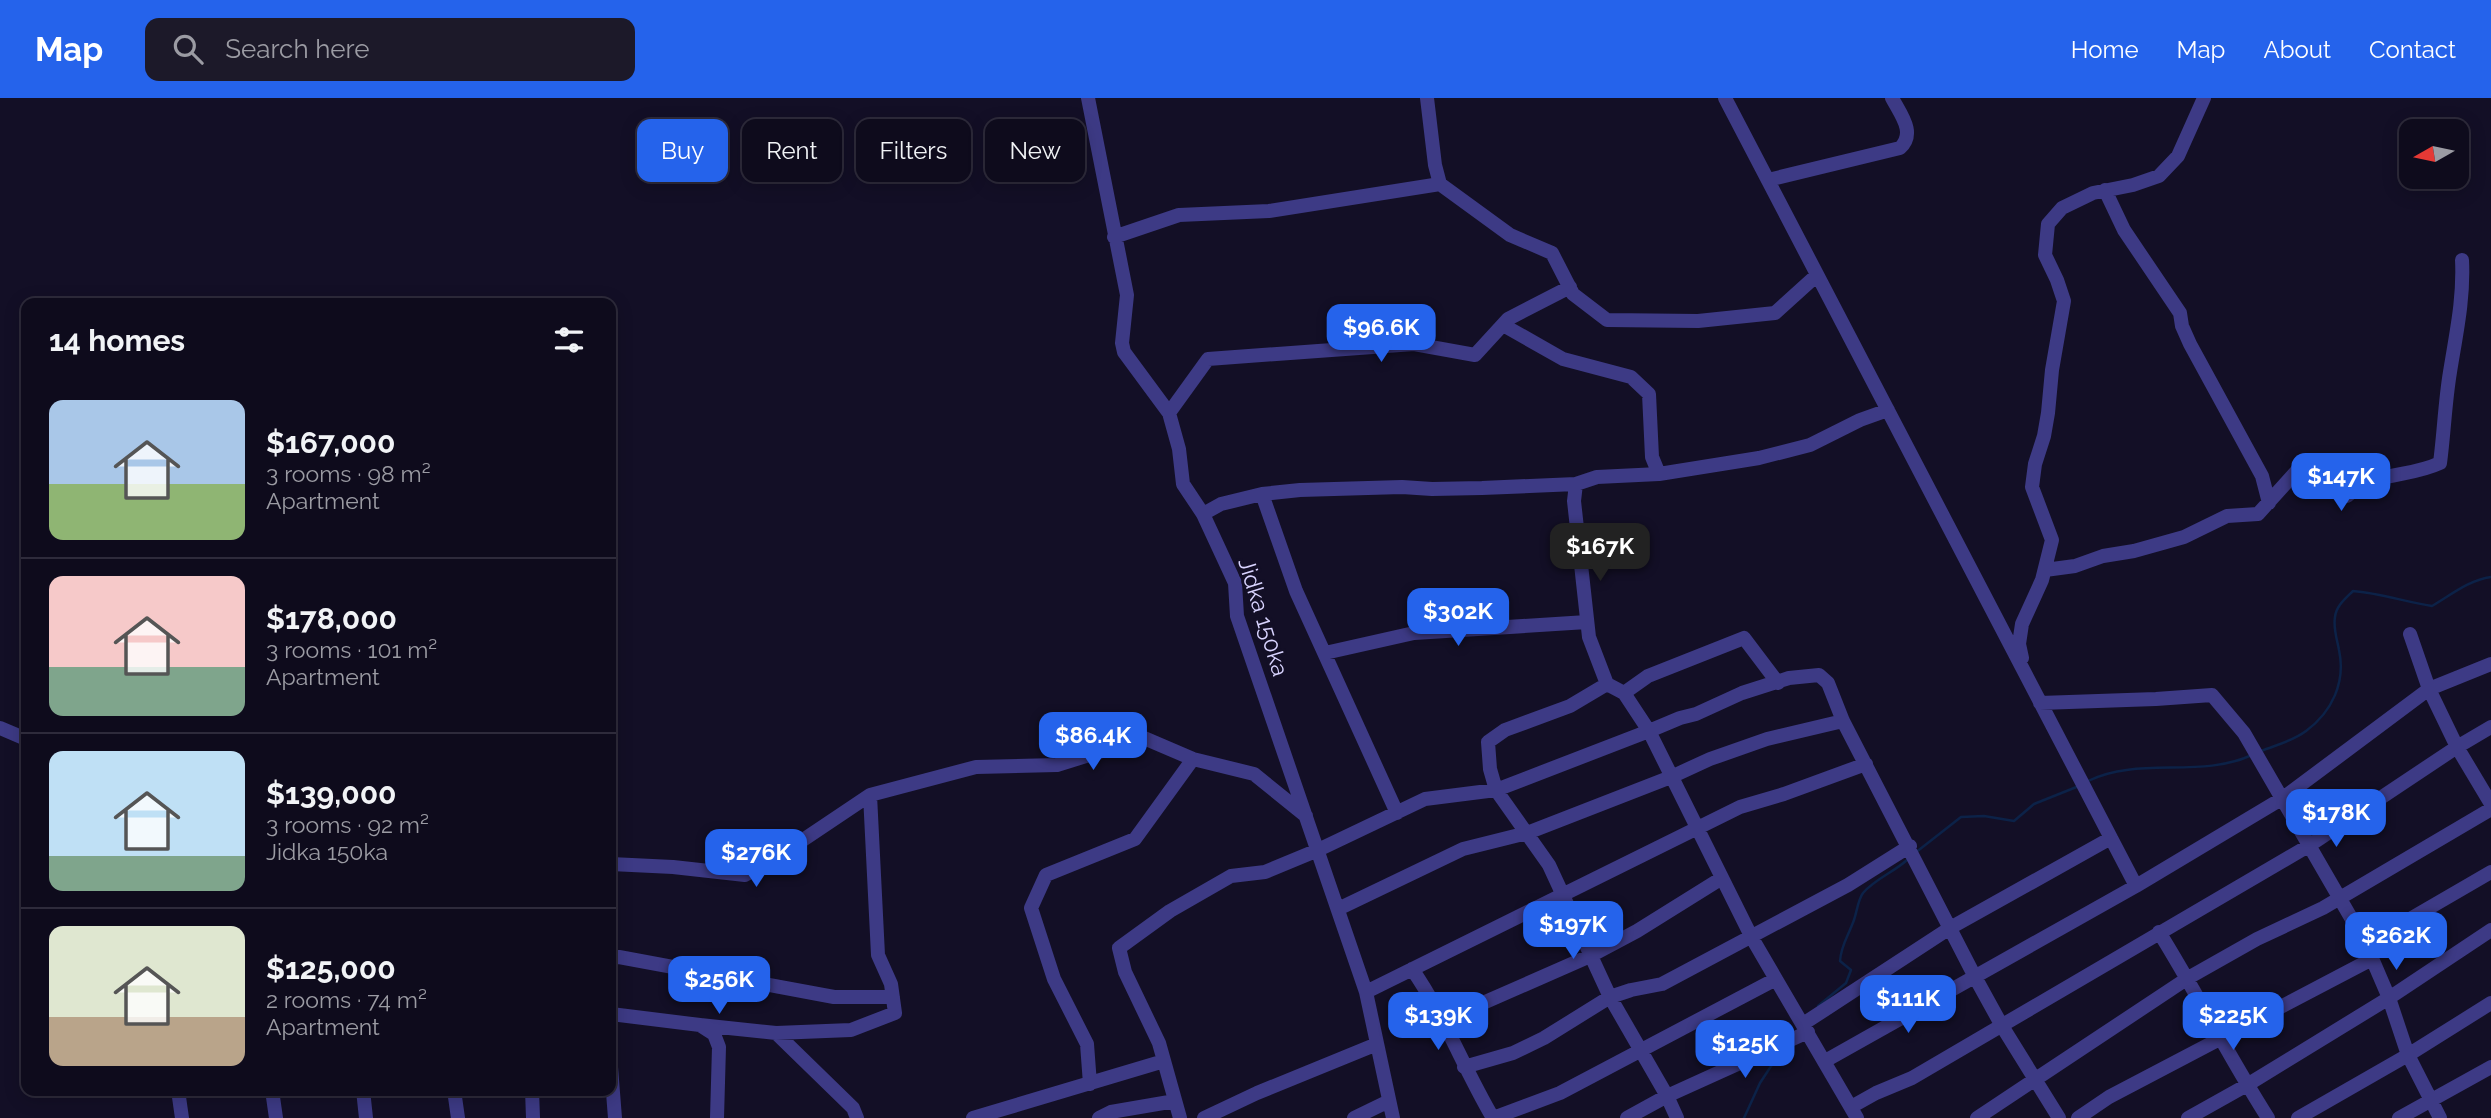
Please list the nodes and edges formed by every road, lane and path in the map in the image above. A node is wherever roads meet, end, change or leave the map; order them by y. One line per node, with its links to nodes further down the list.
1 (1088, 98): 9 (street, Jidka 150ka)
2 (1427, 98): 7 (street)
3 (1725, 98): 6 (street)
4 (1892, 98): 6 (street)
5 (2204, 98): 8 (street)
6 (1768, 180): 11 (street)
7 (1440, 184): 9 (street); 12 (street)
8 (2105, 190): 19 (street); 21 (street)
9 (1114, 237): 15 (street, Jidka 150ka)
10 (2462, 260): 19 (street)
11 (1817, 275): 12 (street); 14 (street)
12 (1570, 287): 13 (street)
13 (1503, 325): 15 (street); 16 (street)
14 (1888, 410): 16 (street); 26 (street)
15 (1169, 413): 20 (street, Jidka 150ka)
16 (1659, 474): 17 (street)
17 (1576, 484): 18 (street); 22 (street)
18 (1262, 495): 20 (street); 24 (street)
19 (2269, 503): 21 (street)
20 (1203, 514): 46 (street, Jidka 150ka)
21 (2045, 570): 26 (street)
22 (1587, 622): 24 (street); 28 (street)
23 (2410, 634): 29 (street)
24 (1325, 653): 45 (street)
25 (2491, 664): 29 (street)
26 (2025, 673): 31 (street)
27 (1778, 683): 30 (street); 32 (street); 35 (street)
28 (1607, 684): 30 (street); 41 (street)
29 (2429, 690): 37 (street); 43 (street)
30 (1624, 694): 35 (street)
31 (2040, 703): 43 (street); 49 (street)
32 (1843, 721): 39 (street); 40 (street)
33 (2491, 727): 37 (street)
34 (0, 728): 36 (street)
35 (1650, 731): 40 (street); 41 (street)
36 (21, 737)
37 (2457, 747): 44 (street); 50 (street)
38 (1194, 759): 42 (street); 46 (street); 92 (street)
39 (1866, 764): 47 (street); 51 (street)
40 (1671, 777): 47 (street); 48 (street)
41 (1496, 790): 45 (street); 48 (street)
42 (870, 795): 53 (street); 73 (street)
43 (2283, 798): 50 (street); 56 (street)
44 (2491, 807): 58 (street)
45 (1397, 813): 52 (street)
46 (1306, 817): 52 (street, Jidka 150ka)
47 (1698, 830): 55 (street); 57 (street)
48 (1527, 833): 57 (street); 59 (street)
49 (2111, 838): 56 (street); 60 (street)
50 (2310, 845): 58 (street); 62 (street)
51 (1910, 846): 60 (street); 63 (street)
52 (1318, 850): 59 (street, Jidka 150ka); 87 (street)
53 (616, 864)
54 (2491, 872): 64 (street)
55 (1722, 878): 63 (street); 65 (street)
56 (2136, 886): 69 (street)
57 (1563, 894): 65 (street); 68 (street)
58 (2340, 898): 64 (street); 70 (street)
59 (1338, 909): 72 (street, Jidka 150ka)
60 (1950, 928): 69 (street); 81 (street)
61 (2491, 930): 75 (street)
62 (2159, 932): 70 (street); 80 (street)
63 (1752, 938): 71 (street); 74 (street)
64 (2365, 942): 67 (street)
65 (1590, 956): 74 (street); 78 (street)
66 (616, 957): 73 (street)
67 (2372, 959): 75 (street); 83 (street)
68 (1412, 969): 72 (street); 78 (street)
69 (1975, 978): 80 (street); 88 (street)
70 (2188, 978): 83 (street); 91 (street)
71 (1776, 979): 81 (street); 85 (street)
72 (1366, 992): 84 (street, Jidka 150ka)
73 (893, 997): 82 (street)
74 (1610, 997): 85 (street); 89 (street)
75 (2389, 998): 86 (street); 93 (street)
76 (2491, 1003): 86 (street)
77 (616, 1015): 79 (street)
78 (1443, 1021): 89 (street)
79 (700, 1025): 82 (street); 111 (street)
80 (2001, 1026): 91 (street); 104 (street)
81 (1805, 1028): 88 (street); 100 (street)
82 (776, 1033): 112 (street)
83 (2222, 1038): 93 (street); 124 (street)
84 (1377, 1044): 103 (street, Jidka 150ka); 116 (street)
85 (1639, 1050): 100 (street); 119 (street)
86 (2408, 1055): 101 (street); 127 (street)
87 (1164, 1061): 92 (street); 102 (street)
88 (1825, 1061): 104 (street)
89 (1464, 1067): 119 (street)
90 (2491, 1067): 101 (street)
91 (2036, 1080): 122 (street); 123 (street)
92 (1090, 1084): 113 (street)
93 (2247, 1085): 125 (street); 126 (street)
94 (179, 1096): 105 (street)
95 (273, 1096): 106 (street)
96 (364, 1096): 107 (street)
97 (455, 1096): 108 (street)
98 (532, 1096): 109 (street)
99 (613, 1096): 110 (street)
100 (1667, 1096): 120 (street); 121 (street)
101 (2430, 1100): 128 (street); 129 (street)
102 (1175, 1101): 114 (street); 115 (street)
103 (1390, 1101): 117 (street); 118 (street, Jidka 150ka)
104 (1854, 1113)
105 (182, 1118)
106 (276, 1118)
107 (366, 1118)
108 (458, 1118)
109 (533, 1118)
110 (615, 1118)
111 (717, 1118)
112 (857, 1118)
113 (973, 1118)
114 (1099, 1118)
115 (1180, 1118)
116 (1204, 1118)
117 (1354, 1118)
118 (1393, 1118)
119 (1493, 1118)
120 (1627, 1118)
121 (1677, 1118)
122 (1977, 1118)
123 (2059, 1118)
124 (2078, 1118)
125 (2188, 1118)
126 (2268, 1118)
127 (2298, 1118)
128 (2399, 1118)
129 (2440, 1118)

